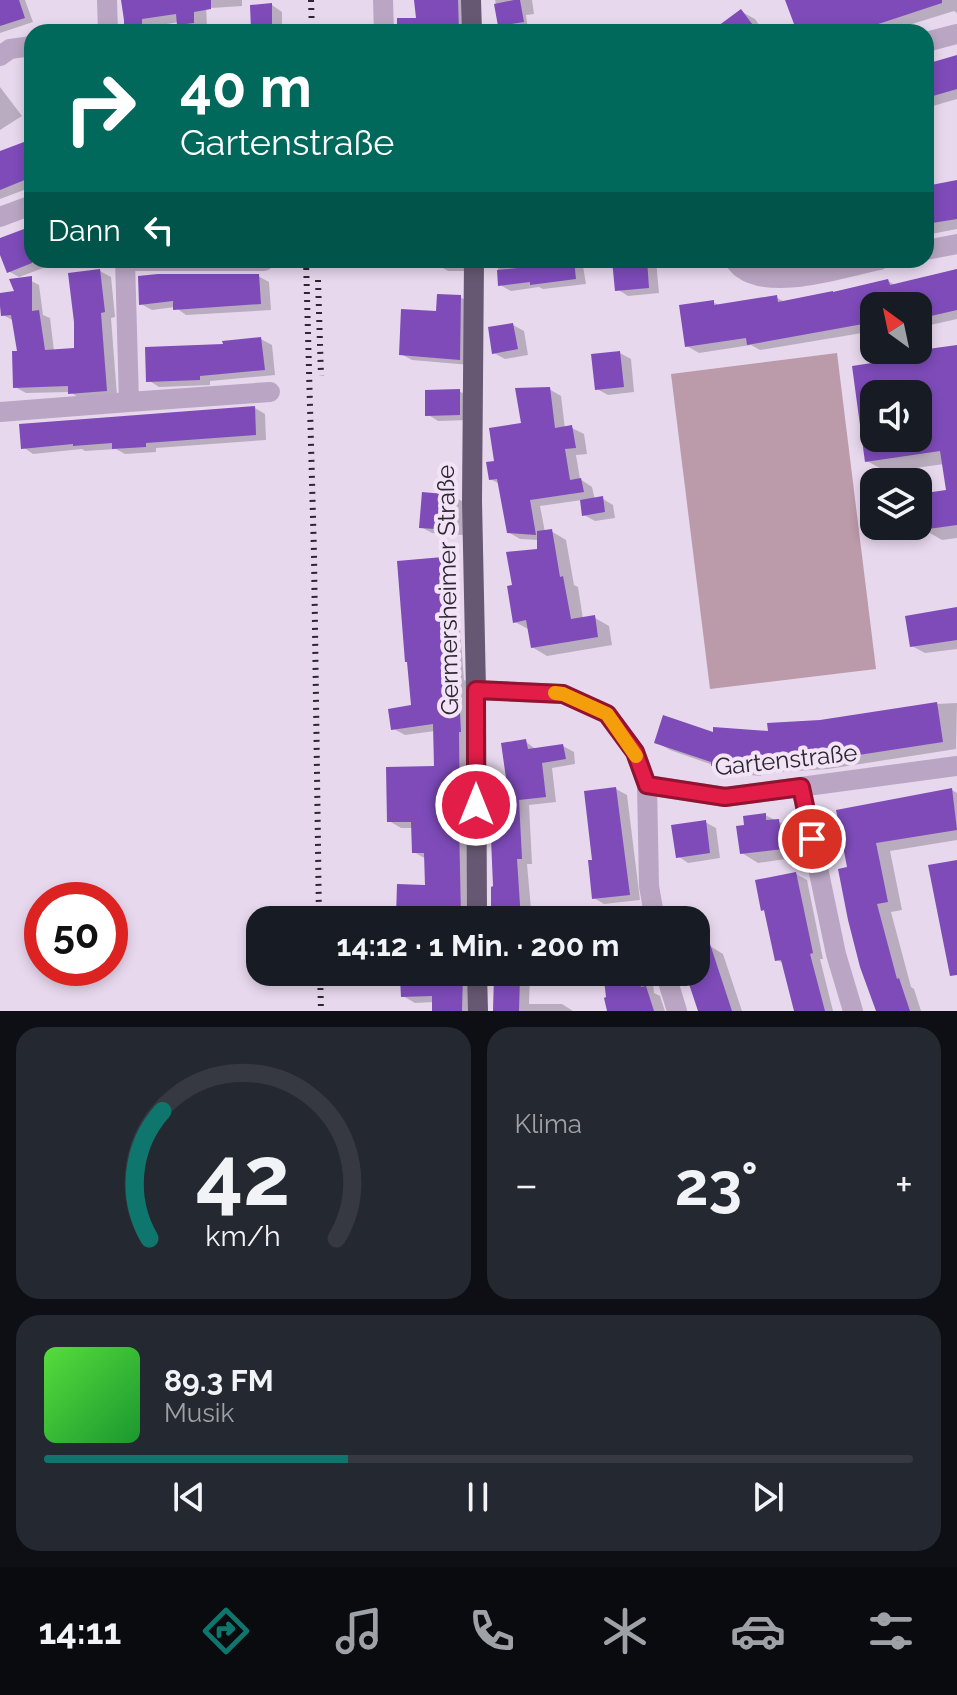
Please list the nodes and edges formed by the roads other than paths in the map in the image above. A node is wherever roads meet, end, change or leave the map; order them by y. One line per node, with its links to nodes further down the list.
1 (107, 0): 4 (street)
2 (383, 0): 5 (street)
3 (471, 0): 6 (main road)
4 (108, 24)
5 (384, 24)
6 (472, 24)
7 (957, 34): 8 (street)
8 (934, 40)
9 (24, 47): 10 (street)
10 (0, 56)
11 (24, 208): 12 (street)
12 (0, 217)
13 (957, 244): 14 (street)
14 (934, 248)
15 (125, 268): 20 (street)
16 (474, 268): 22 (main road, Germersheimer Straße)
17 (741, 268): 18 (street)
18 (842, 268)
19 (270, 392): 20 (street)
20 (129, 402): 21 (street)
21 (0, 412)
22 (476, 690): 24 (street); 26 (main road, Germersheimer Straße)
23 (957, 766): 25 (street, Gartenstraße)
24 (647, 785): 25 (street, Gartenstraße); 27 (street)
25 (801, 787): 32 (street)
26 (477, 906)
27 (653, 906)
28 (477, 986): 30 (main road)
29 (669, 986): 31 (street)
30 (478, 1011)
31 (677, 1011)
32 (853, 1011)

